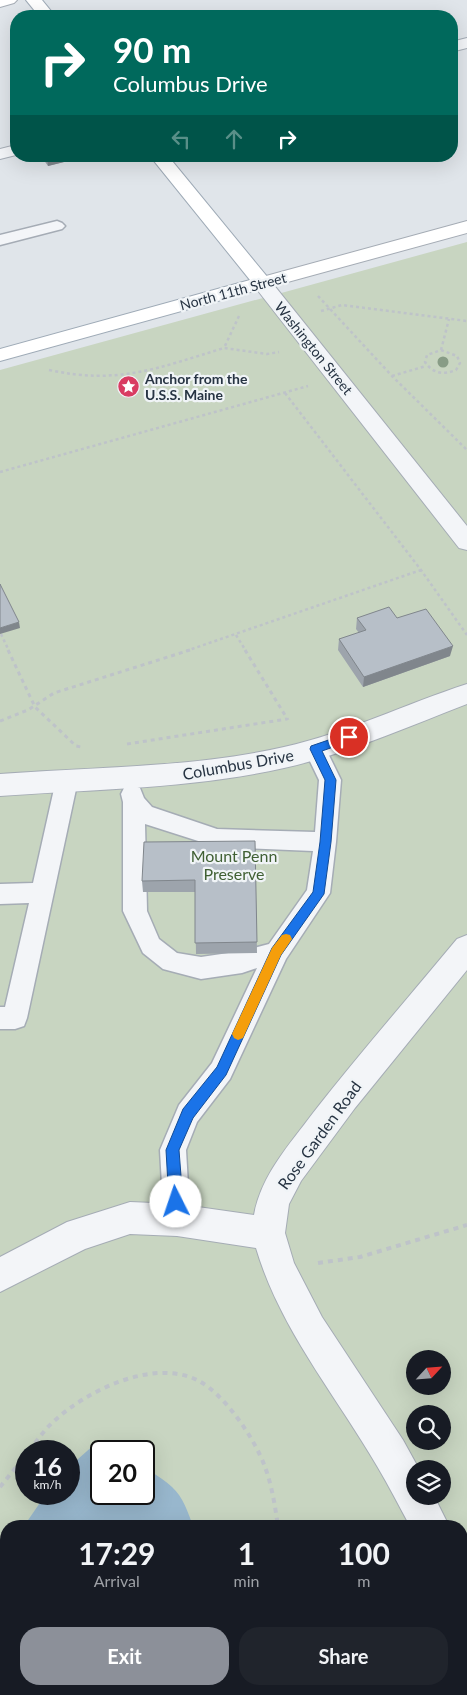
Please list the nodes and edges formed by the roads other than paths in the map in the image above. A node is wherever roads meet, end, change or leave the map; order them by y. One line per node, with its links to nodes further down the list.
1 (9, 0): 3 (main road)
2 (34, 0): 4 (main road)
3 (0, 2)
4 (42, 10)
5 (164, 162): 9 (main road, Washington Street)
6 (57, 226): 8 (lane)
7 (467, 227): 9 (main road, North 11th Street)
8 (0, 240)
9 (262, 283): 10 (main road, North 11th Street); 11 (street, Washington Street)
10 (0, 355)
11 (467, 542)
12 (467, 694): 13 (street, Columbus Drive)
13 (315, 749): 14 (street, Columbus Drive); 18 (lane)
14 (127, 777): 15 (street, Columbus Drive); 17 (lane)
15 (79, 779): 16 (street, Columbus Drive); 19 (lane)
16 (0, 785)
17 (134, 802): 18 (lane); 22 (lane)
18 (325, 842): 22 (lane)
19 (42, 893): 20 (lane); 23 (lane)
20 (0, 894)
21 (467, 948): 25 (street, Rose Garden Road)
22 (277, 952): 24 (lane)
23 (0, 1018)
24 (177, 1220): 25 (street); 26 (street)
25 (268, 1233): 27 (street, Rose Garden Road)
26 (0, 1276)
27 (427, 1520)

